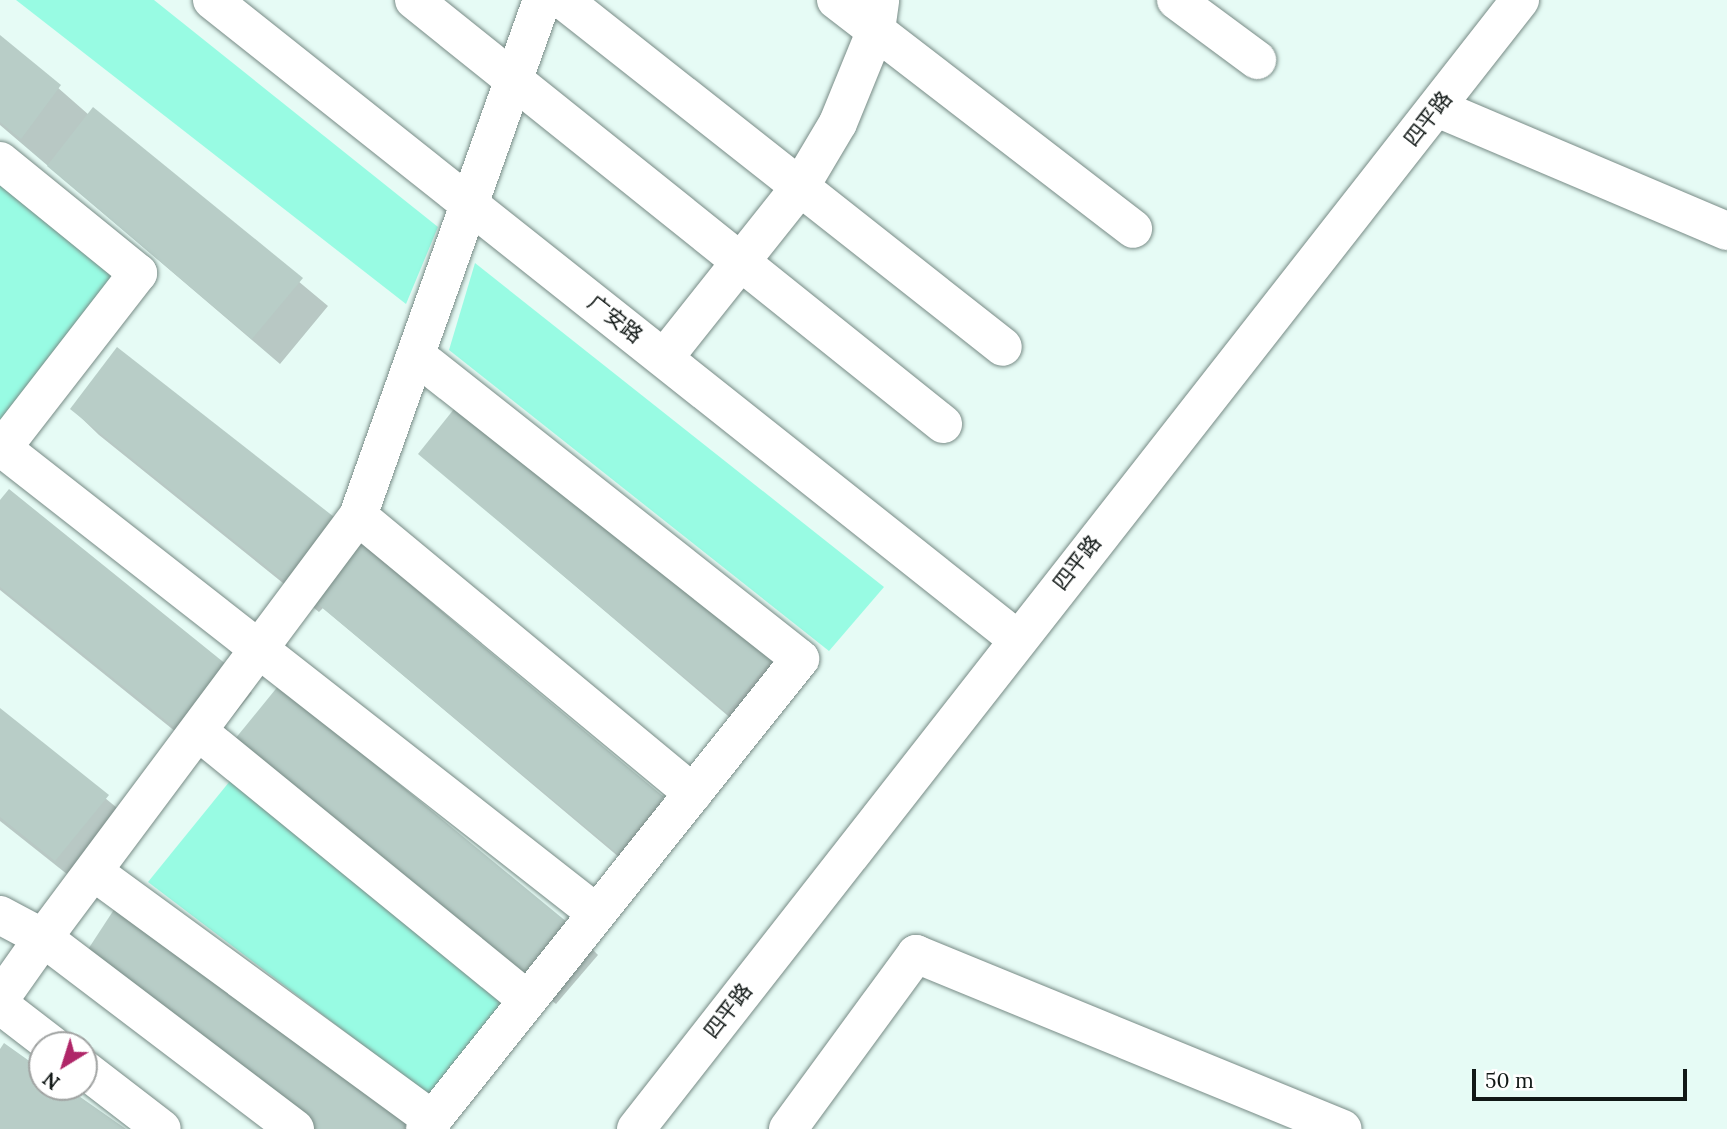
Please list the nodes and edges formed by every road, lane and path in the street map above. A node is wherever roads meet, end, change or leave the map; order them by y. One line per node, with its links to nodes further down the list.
1 (212, 0): 14 (street, 广安路)
2 (414, 0): 10 (street)
3 (542, 0): 10 (street)
4 (563, 0): 13 (street)
5 (836, 0): 8 (street)
6 (1176, 0): 9 (street)
7 (1520, 0): 11 (street, 四平路)
8 (878, 15): 13 (street); 15 (street)
9 (1257, 60)
10 (511, 78): 14 (street); 17 (street)
11 (1437, 108): 16 (street); 24 (street, 四平路)
12 (0, 161): 22 (street)
13 (800, 187): 17 (street); 18 (street)
14 (470, 206): 19 (street); 20 (street, 广安路)
15 (1133, 229)
16 (1727, 231)
17 (741, 261): 20 (street); 21 (street)
18 (1003, 347)
19 (418, 357): 23 (street); 27 (street)
20 (664, 358): 24 (street, 广安路)
21 (943, 424)
22 (1, 450): 25 (street)
23 (358, 516): 25 (street); 27 (street)
24 (1017, 639): 40 (street, 四平路)
25 (261, 648): 26 (street); 29 (street)
26 (198, 732): 28 (street); 33 (street)
27 (693, 793): 29 (street)
28 (94, 872): 31 (street); 37 (street)
29 (596, 913): 33 (street)
30 (0, 915): 31 (street)
31 (43, 938): 32 (street); 39 (street)
32 (0, 999)
33 (528, 1000): 37 (street)
34 (0, 1005): 35 (street)
35 (34, 1031)
36 (98, 1080): 38 (street)
37 (429, 1124)
38 (162, 1129)
39 (295, 1129)
40 (636, 1129)
41 (788, 1129): 42 (street)
42 (1342, 1129)

